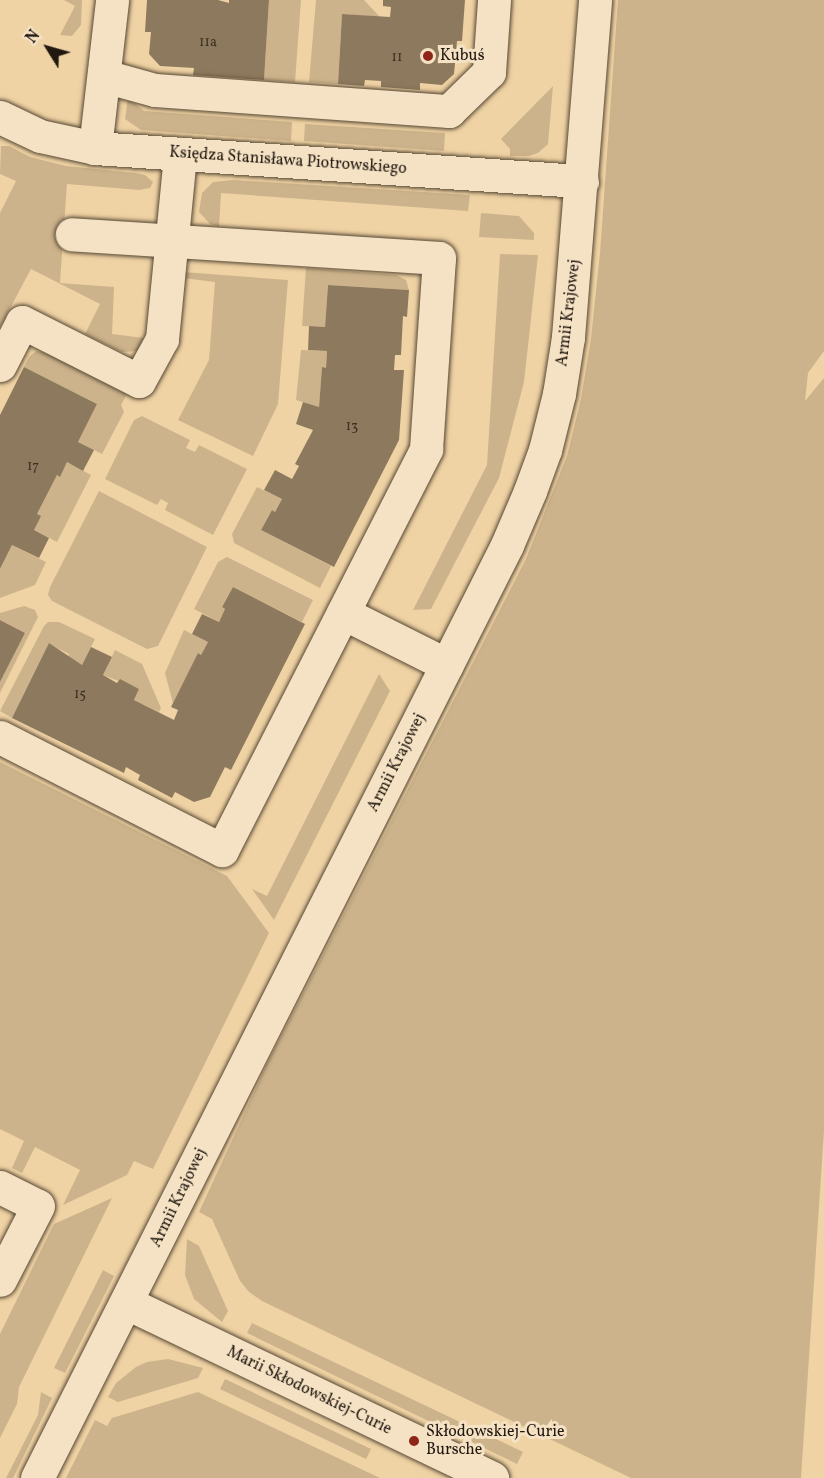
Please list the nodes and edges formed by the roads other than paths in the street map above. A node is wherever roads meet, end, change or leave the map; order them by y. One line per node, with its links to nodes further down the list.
1 (112, 0): 4 (street)
2 (494, 0): 4 (street)
3 (595, 0): 8 (street, Armii Krajowej)
4 (104, 76): 6 (street)
5 (0, 117): 6 (street, Księdza Stanisława Piotrowskiego)
6 (95, 148): 7 (street, Księdza Stanisława Piotrowskiego)
7 (180, 154): 8 (street, Księdza Stanisława Piotrowskiego); 10 (street)
8 (582, 181): 13 (street, Armii Krajowej)
9 (72, 234): 10 (street)
10 (172, 239): 11 (street); 12 (street)
11 (0, 365)
12 (343, 613): 13 (street); 14 (street)
13 (447, 665): 17 (street, Armii Krajowej)
14 (0, 737)
15 (0, 1186): 16 (street)
16 (0, 1280)
17 (127, 1303): 18 (street, Armii Krajowej); 19 (street, Marii Skłodowskiej-Curie)
18 (37, 1478)
19 (492, 1478)

